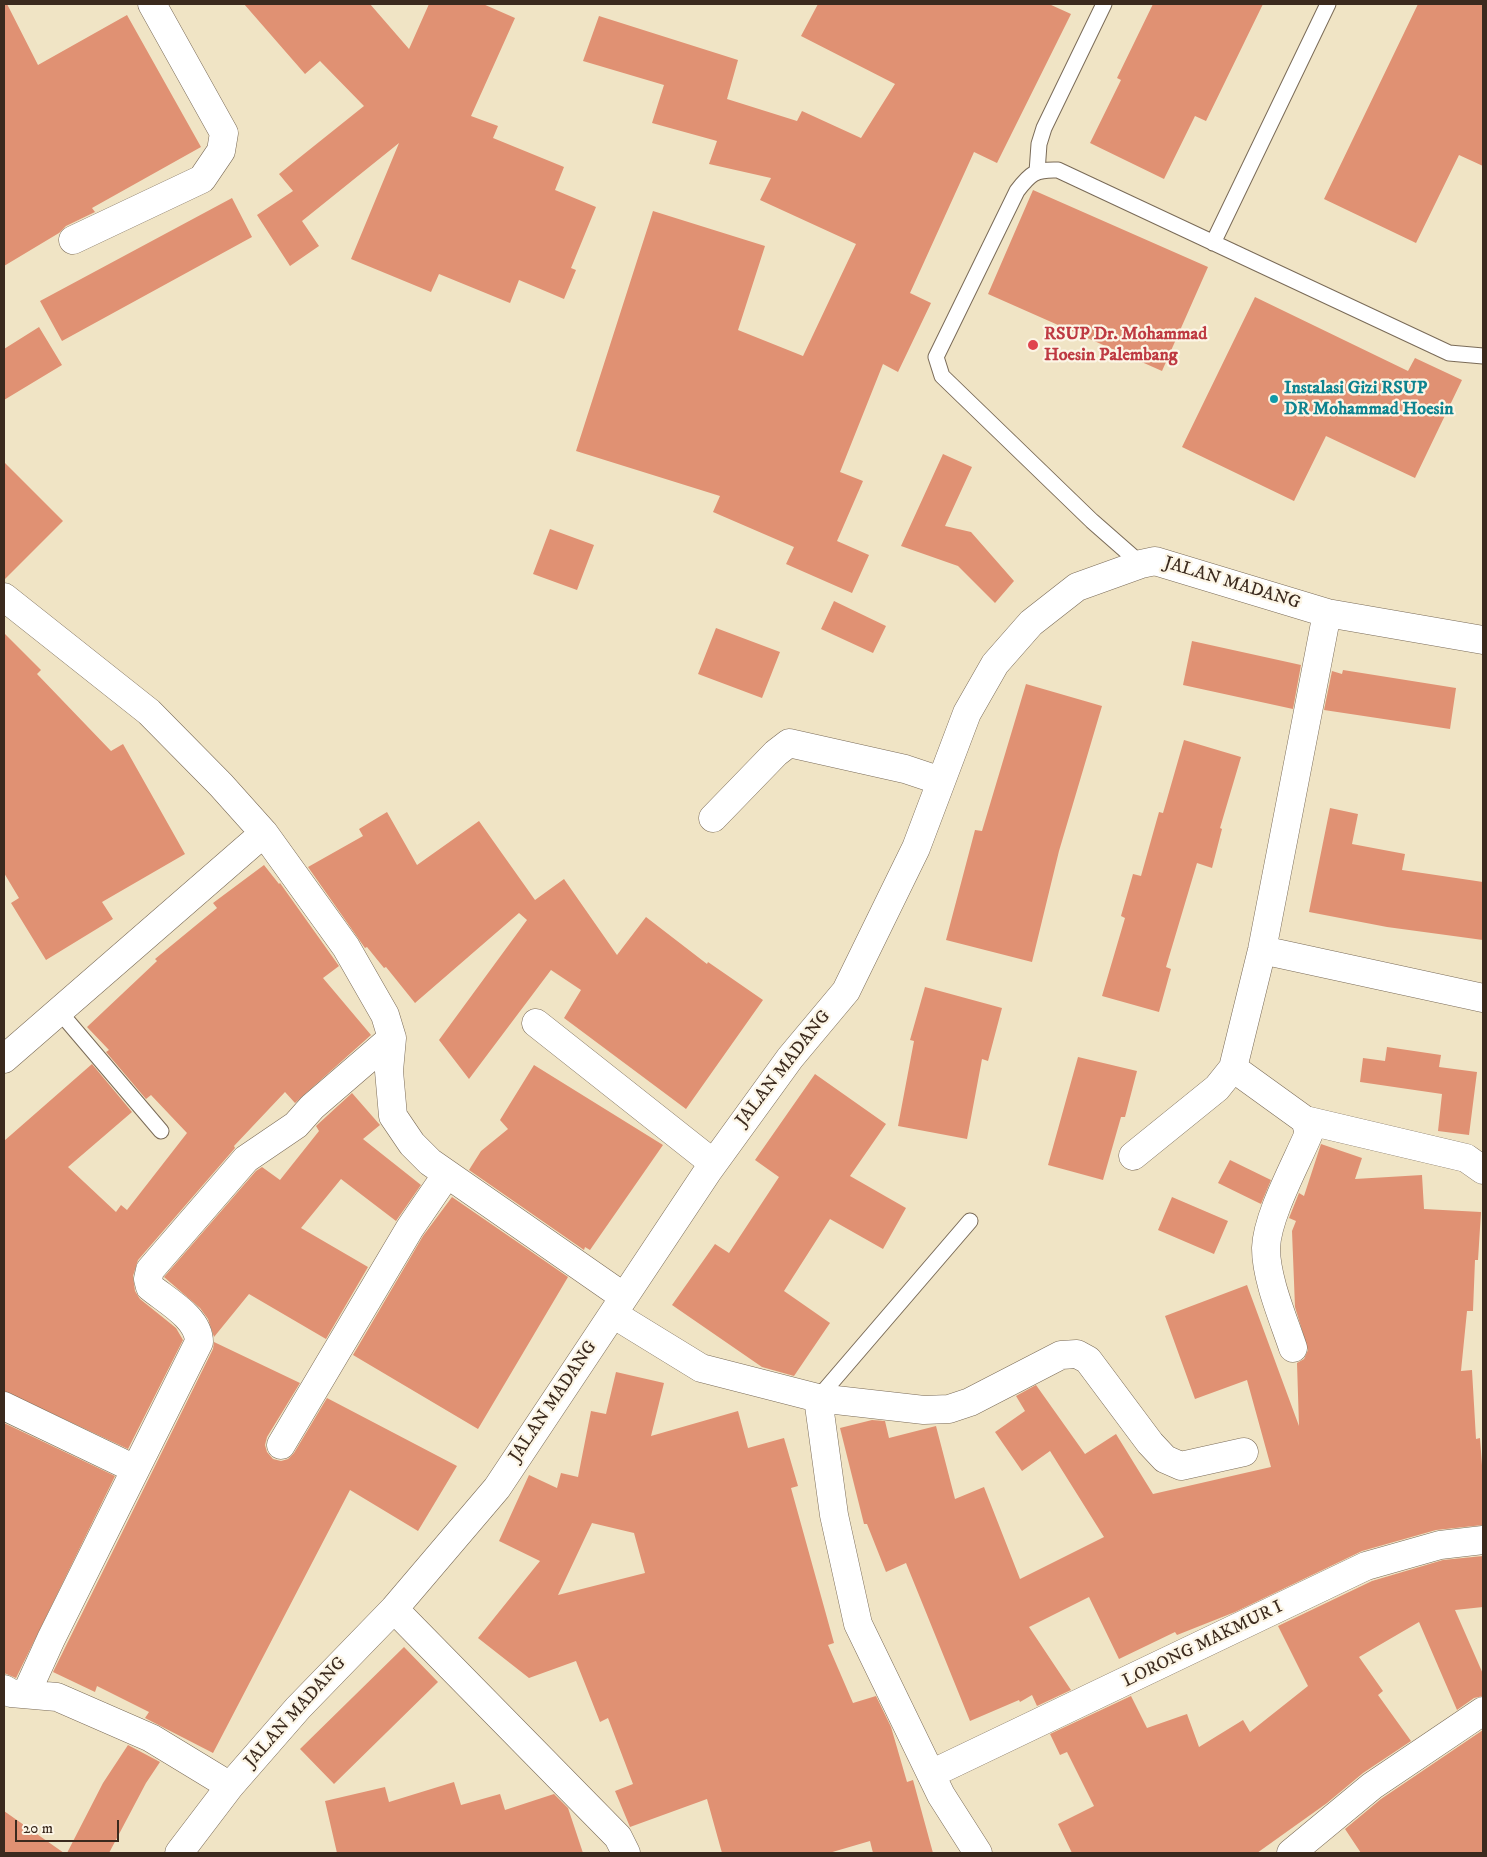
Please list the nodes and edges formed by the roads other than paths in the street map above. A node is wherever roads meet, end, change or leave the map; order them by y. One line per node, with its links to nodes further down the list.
1 (152, 4): 5 (street)
2 (1104, 4): 4 (lane)
3 (1328, 4): 6 (lane)
4 (1037, 172): 6 (lane); 8 (lane)
5 (73, 240)
6 (1213, 243): 7 (lane)
7 (1483, 356)
8 (1141, 564): 10 (street, JALAN MADANG); 12 (street, JALAN MADANG)
9 (4, 597): 14 (street)
10 (1327, 612): 11 (street, JALAN MADANG); 15 (street)
11 (1483, 640)
12 (941, 781): 13 (street); 25 (street, JALAN MADANG)
13 (713, 818)
14 (264, 833): 17 (street); 19 (street)
15 (1262, 950): 16 (street); 21 (street)
16 (1483, 998)
17 (58, 1010): 20 (street); 23 (lane)
18 (536, 1023): 25 (street)
19 (392, 1038): 27 (street); 35 (street)
20 (4, 1059)
21 (1234, 1068): 22 (street); 24 (street)
22 (1305, 1120): 26 (street); 30 (street)
23 (162, 1131)
24 (1133, 1156)
25 (713, 1163): 29 (street, JALAN MADANG)
26 (1483, 1170)
27 (447, 1174): 29 (street); 33 (street)
28 (970, 1220): 31 (lane)
29 (618, 1305): 31 (street); 37 (street, JALAN MADANG)
30 (1293, 1348)
31 (818, 1398): 34 (street); 40 (street)
32 (4, 1406): 35 (street)
33 (281, 1445)
34 (1244, 1452)
35 (135, 1469): 38 (street)
36 (1483, 1540): 40 (street, LORONG MAKMUR I)
37 (394, 1609): 41 (street, JALAN MADANG); 43 (street)
38 (15, 1692): 41 (street)
39 (1483, 1711): 45 (street)
40 (931, 1774): 44 (street)
41 (230, 1786): 42 (street, JALAN MADANG)
42 (180, 1852)
43 (626, 1853)
44 (978, 1853)
45 (1291, 1853)

